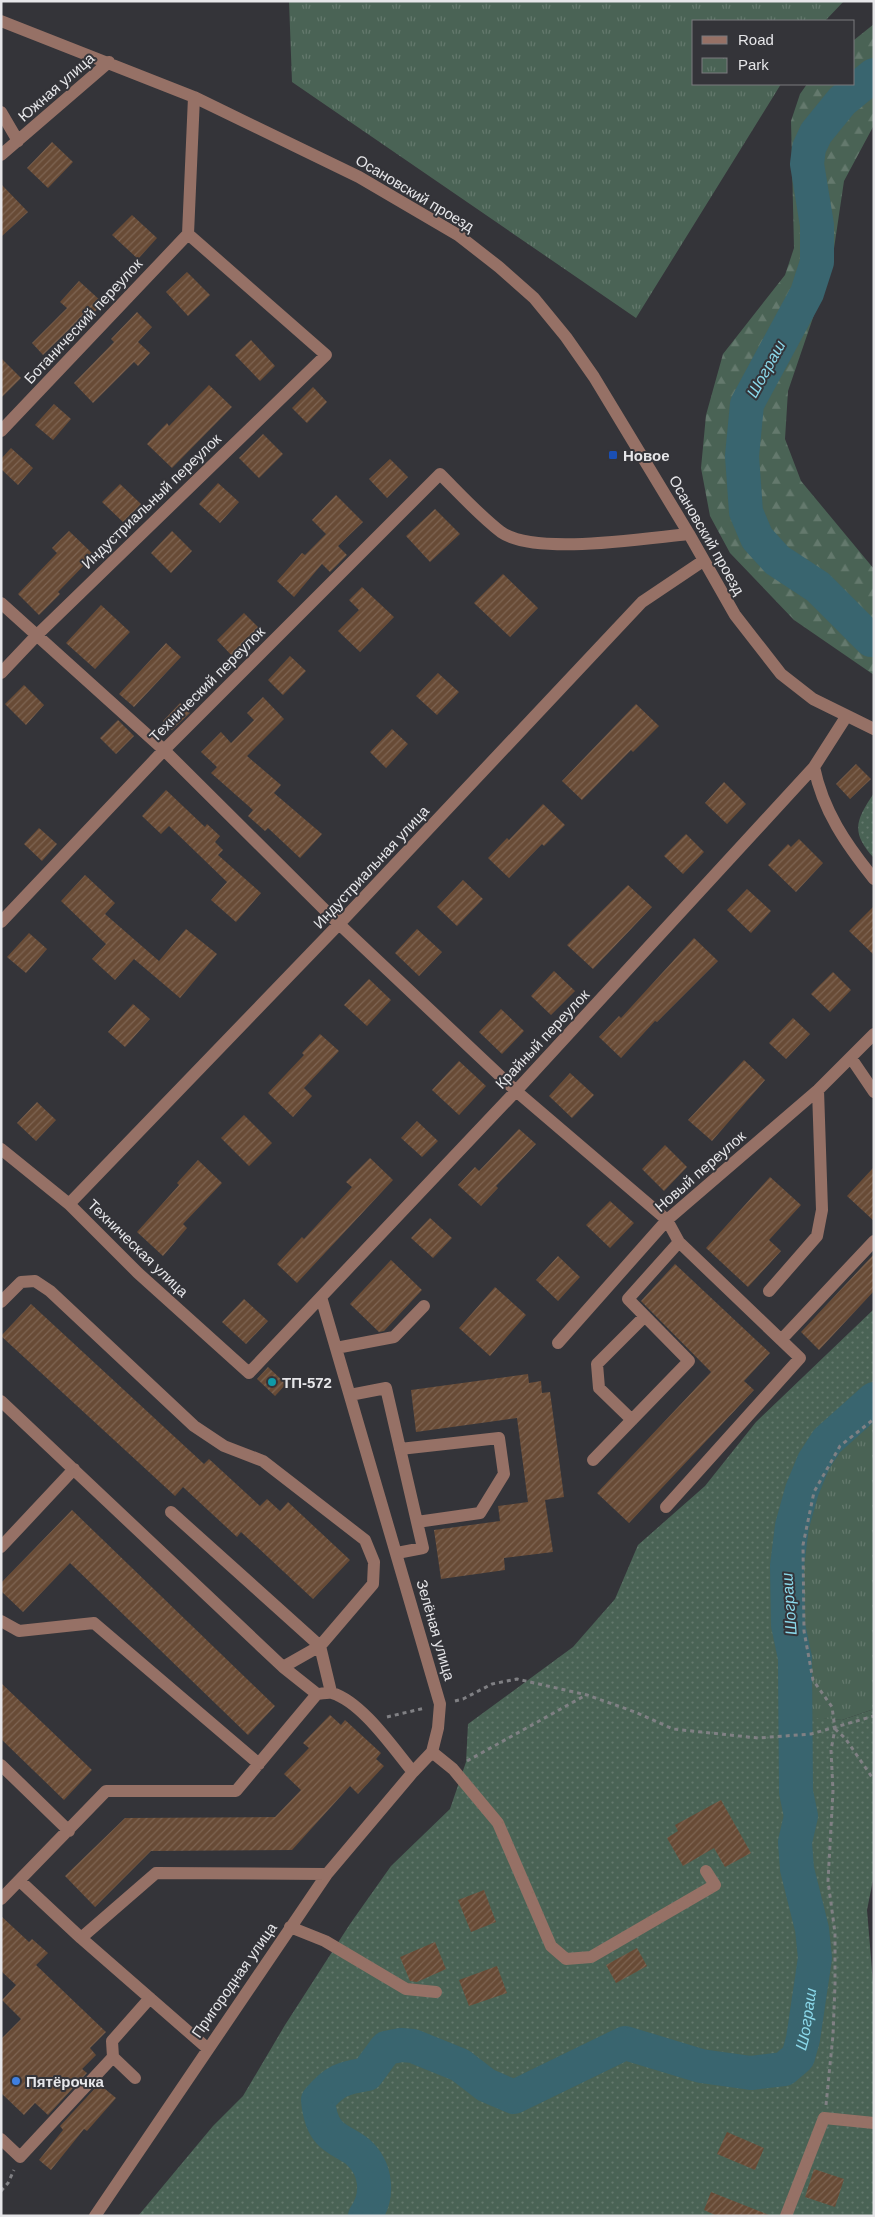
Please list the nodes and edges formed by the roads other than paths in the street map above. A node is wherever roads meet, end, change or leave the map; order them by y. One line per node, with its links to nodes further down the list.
1 (1, 21): 2 (street, Осановский проезд)
2 (109, 62): 3 (street, Осановский проезд); 5 (street, Южная улица)
3 (194, 97): 7 (street); 9 (street, Осановский проезд)
4 (1, 112): 5 (street)
5 (18, 141): 6 (street, Южная улица)
6 (1, 155)
7 (188, 234): 8 (street, Ботанический переулок); 12 (street, Индустриальный переулок)
8 (1, 431)
9 (689, 534): 10 (street, Осановский проезд); 16 (street, Технический переулок)
10 (703, 561): 14 (street, Осановский проезд); 20 (street, Индустриальная улица)
11 (1, 603): 12 (street)
12 (37, 635): 13 (street, Индустриальный переулок); 16 (street)
13 (1, 673)
14 (846, 717): 15 (street, Осановский проезд); 17 (street, Крайный переулок)
15 (874, 729)
16 (164, 750): 19 (street, Технический переулок); 20 (street)
17 (814, 767): 18 (street); 24 (street, Крайный переулок)
18 (874, 879)
19 (1, 922)
20 (339, 924): 24 (street); 27 (street, Индустриальная улица)
21 (874, 1034): 22 (street, Новый переулок)
22 (850, 1058): 23 (street, Новый переулок); 25 (street)
23 (818, 1090): 28 (street, Новый переулок); 31 (street)
24 (516, 1091): 28 (street); 32 (street, Крайный переулок)
25 (874, 1092)
26 (1, 1149): 27 (street, Техническая улица)
27 (69, 1204): 39 (street, Техническая улица)
28 (667, 1220): 30 (street); 37 (street, Новый переулок)
29 (874, 1241): 36 (street)
30 (679, 1242): 35 (street); 36 (street)
31 (769, 1291)
32 (321, 1297): 38 (street, Зелёная улица); 39 (street, Крайный переулок)
33 (1, 1302): 52 (street)
34 (424, 1306): 38 (street)
35 (645, 1316): 42 (street); 42 (street)
36 (781, 1340): 46 (street)
37 (558, 1343)
38 (336, 1348): 40 (street, Зелёная улица)
39 (249, 1374)
40 (350, 1395): 43 (street); 50 (street, Зелёная улица)
41 (1, 1401): 45 (street)
42 (632, 1420): 44 (street)
43 (400, 1449): 48 (street); 48 (street)
44 (594, 1460)
45 (74, 1469): 49 (street); 53 (street)
46 (666, 1507)
47 (170, 1512): 52 (street)
48 (417, 1522): 50 (street)
49 (1, 1547)
50 (397, 1553): 56 (street, Зелёная улица)
51 (1, 1621): 57 (street)
52 (320, 1646): 53 (street); 54 (street)
53 (283, 1667): 55 (street)
54 (331, 1692): 55 (street); 59 (street)
55 (317, 1694): 57 (street)
56 (432, 1752): 59 (street, Пригородная улица); 61 (street)
57 (259, 1764): 60 (street)
58 (1, 1765): 60 (street)
59 (412, 1772): 62 (street, Пригородная улица)
60 (69, 1830): 63 (street)
61 (706, 1871)
62 (327, 1874): 65 (street, Пригородная улица); 66 (street)
63 (20, 1881): 64 (street); 66 (street)
64 (1, 1899)
65 (290, 1927): 67 (street); 69 (street, Пригородная улица)
66 (81, 1938): 68 (street)
67 (436, 1992)
68 (150, 1998): 69 (street); 70 (street)
69 (207, 2048): 74 (street, Пригородная улица)
70 (113, 2057): 71 (street); 73 (street)
71 (135, 2078)
72 (874, 2123): 75 (street)
73 (1, 2139)
74 (95, 2216)
75 (786, 2216)

